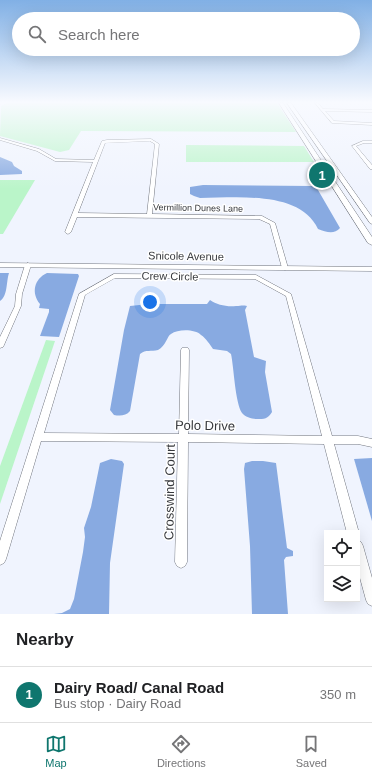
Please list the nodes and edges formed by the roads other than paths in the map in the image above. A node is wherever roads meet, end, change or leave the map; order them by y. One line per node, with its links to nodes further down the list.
1 (300, 132): 2 (street); 7 (street)
2 (310, 132): 8 (street)
3 (0, 139): 5 (street)
4 (372, 142): 6 (street)
5 (95, 161): 9 (street); 10 (street)
6 (372, 168)
7 (335, 185): 8 (street); 13 (street)
8 (346, 185): 11 (street)
9 (75, 215): 10 (street, Vermillion Dunes Lane); 12 (street)
10 (149, 216): 16 (street, Vermillion Dunes Lane)
11 (372, 222)
12 (68, 232)
13 (372, 243)
14 (0, 265): 15 (street, Snicole Avenue)
15 (28, 265): 16 (street, Snicole Avenue); 18 (street)
16 (285, 268): 17 (street, Snicole Avenue)
17 (372, 269)
18 (0, 345)
19 (185, 350): 21 (street, Crosswind Court)
20 (38, 436): 21 (street, Polo Drive); 22 (street, Crew Circle); 26 (street, Crew Circle)
21 (183, 438): 22 (street, Polo Drive); 27 (street, Crosswind Court)
22 (327, 440): 23 (street, Polo Drive); 24 (street, Crew Circle)
23 (372, 443)
24 (352, 530)
25 (360, 557): 28 (street)
26 (0, 559)
27 (181, 562)
28 (372, 600)

